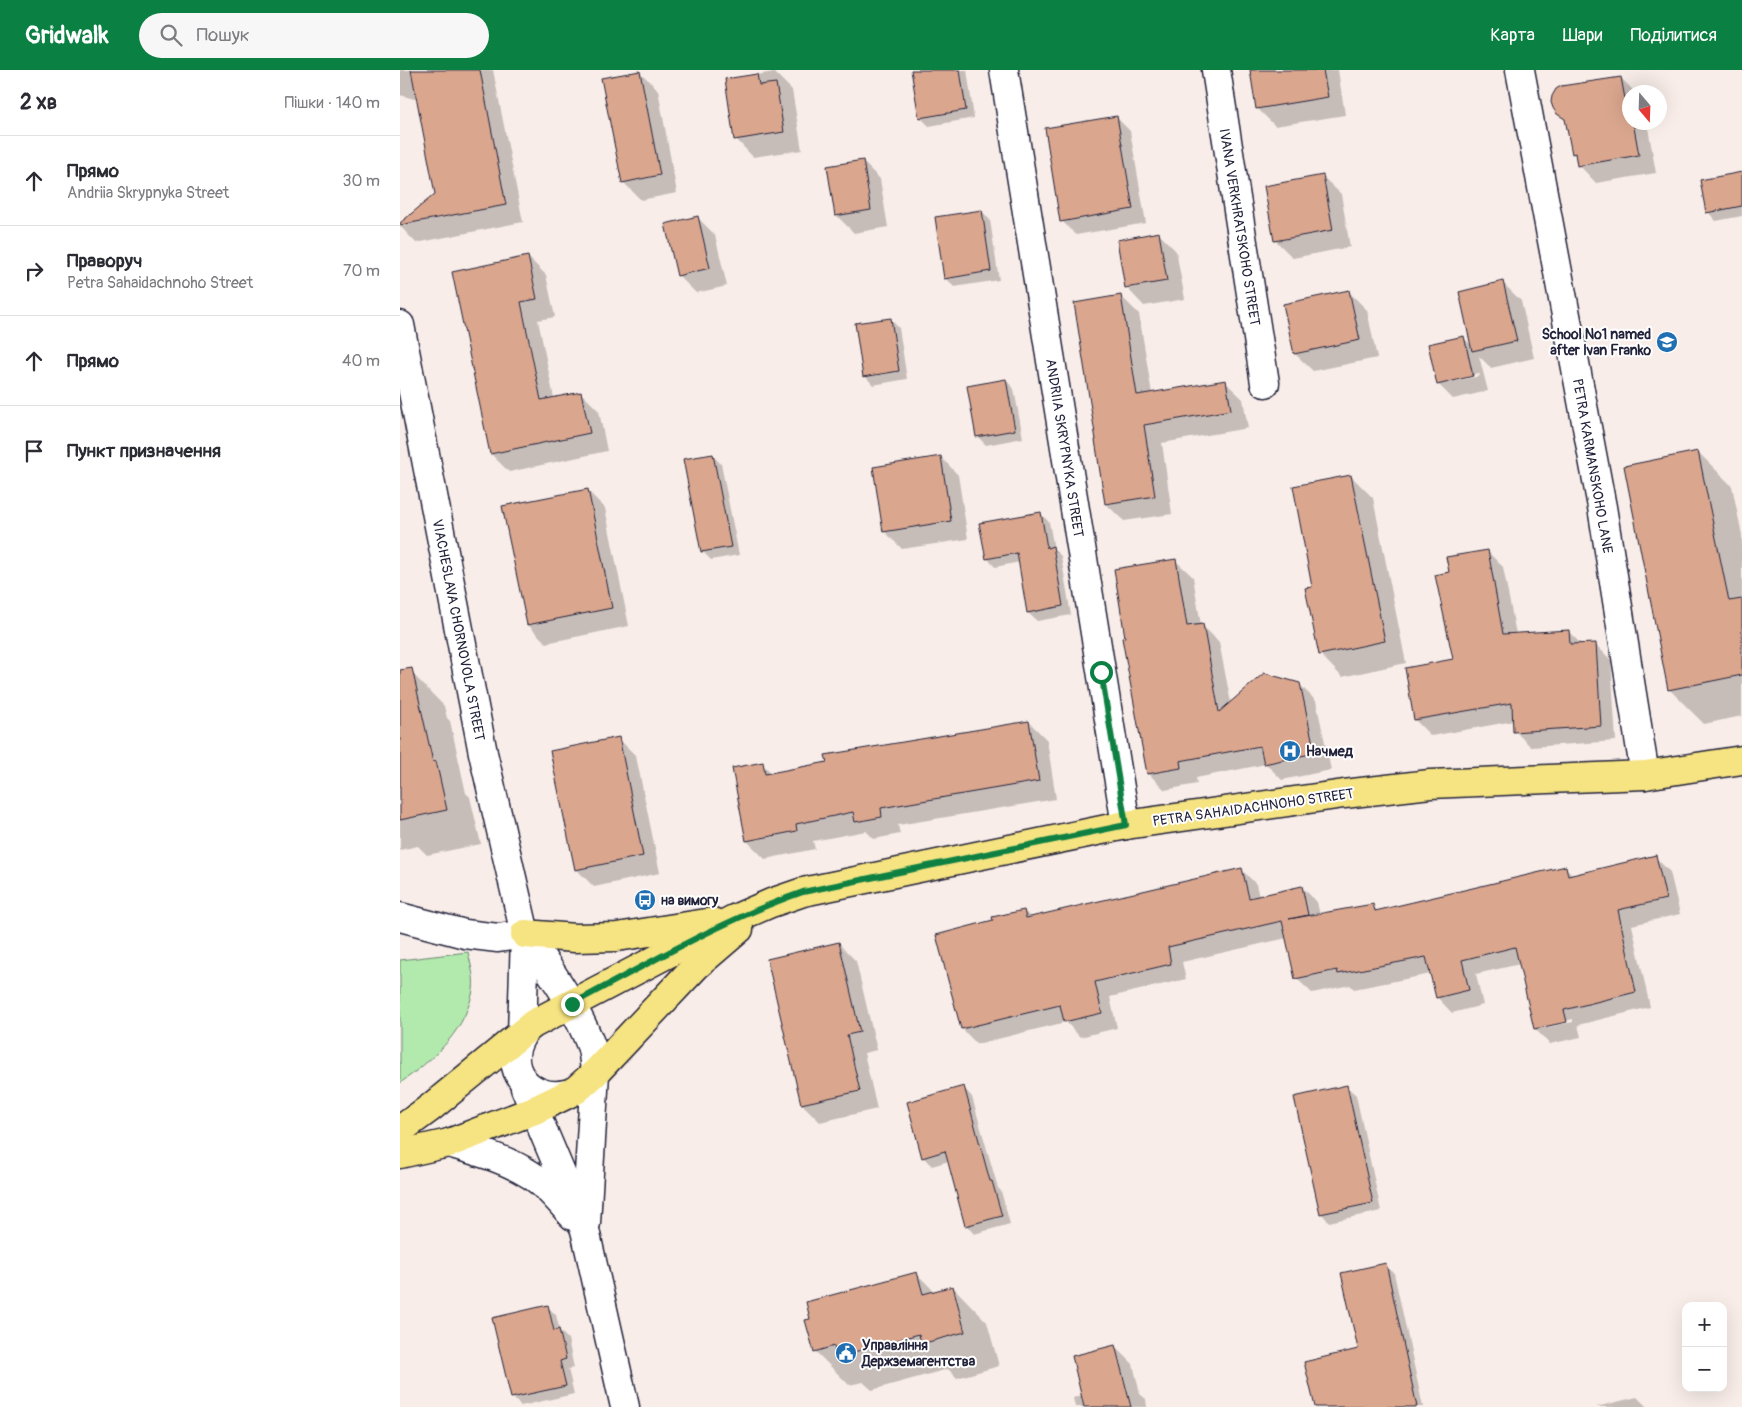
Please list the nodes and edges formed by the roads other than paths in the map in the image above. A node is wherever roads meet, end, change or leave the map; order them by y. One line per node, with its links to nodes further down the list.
1 (1004, 70): 8 (street, ANDRIIA SKRYPNYKA STREET)
2 (1216, 70): 5 (street, IVANA VERKHRATSKOHO STREET)
3 (1520, 70): 7 (street, PETRA KARMANSKOHO LANE)
4 (400, 325): 12 (street, VIACHESLAVA CHORNOVOLA STREET)
5 (1265, 383)
6 (1742, 760): 7 (main road, PETRA SAHAIDACHNOHO STREET)
7 (1645, 775): 8 (main road, PETRA SAHAIDACHNOHO STREET)
8 (1126, 825): 9 (main road, PETRA SAHAIDACHNOHO STREET)
9 (771, 903): 11 (main road, PETRA SAHAIDACHNOHO STREET); 15 (main road)
10 (400, 917): 12 (street)
11 (734, 919): 12 (main road); 13 (main road)
12 (525, 934): 13 (street); 14 (street)
13 (572, 1004): 14 (main road); 15 (street)
14 (532, 1027): 15 (street); 16 (street); 18 (main road)
15 (585, 1069): 16 (street); 17 (main road); 21 (street)
16 (521, 1079): 17 (street)
17 (535, 1110): 19 (main road); 21 (street)
18 (400, 1130)
19 (449, 1143): 20 (main road); 21 (street)
20 (400, 1154)
21 (586, 1230): 22 (street)
22 (625, 1407)

